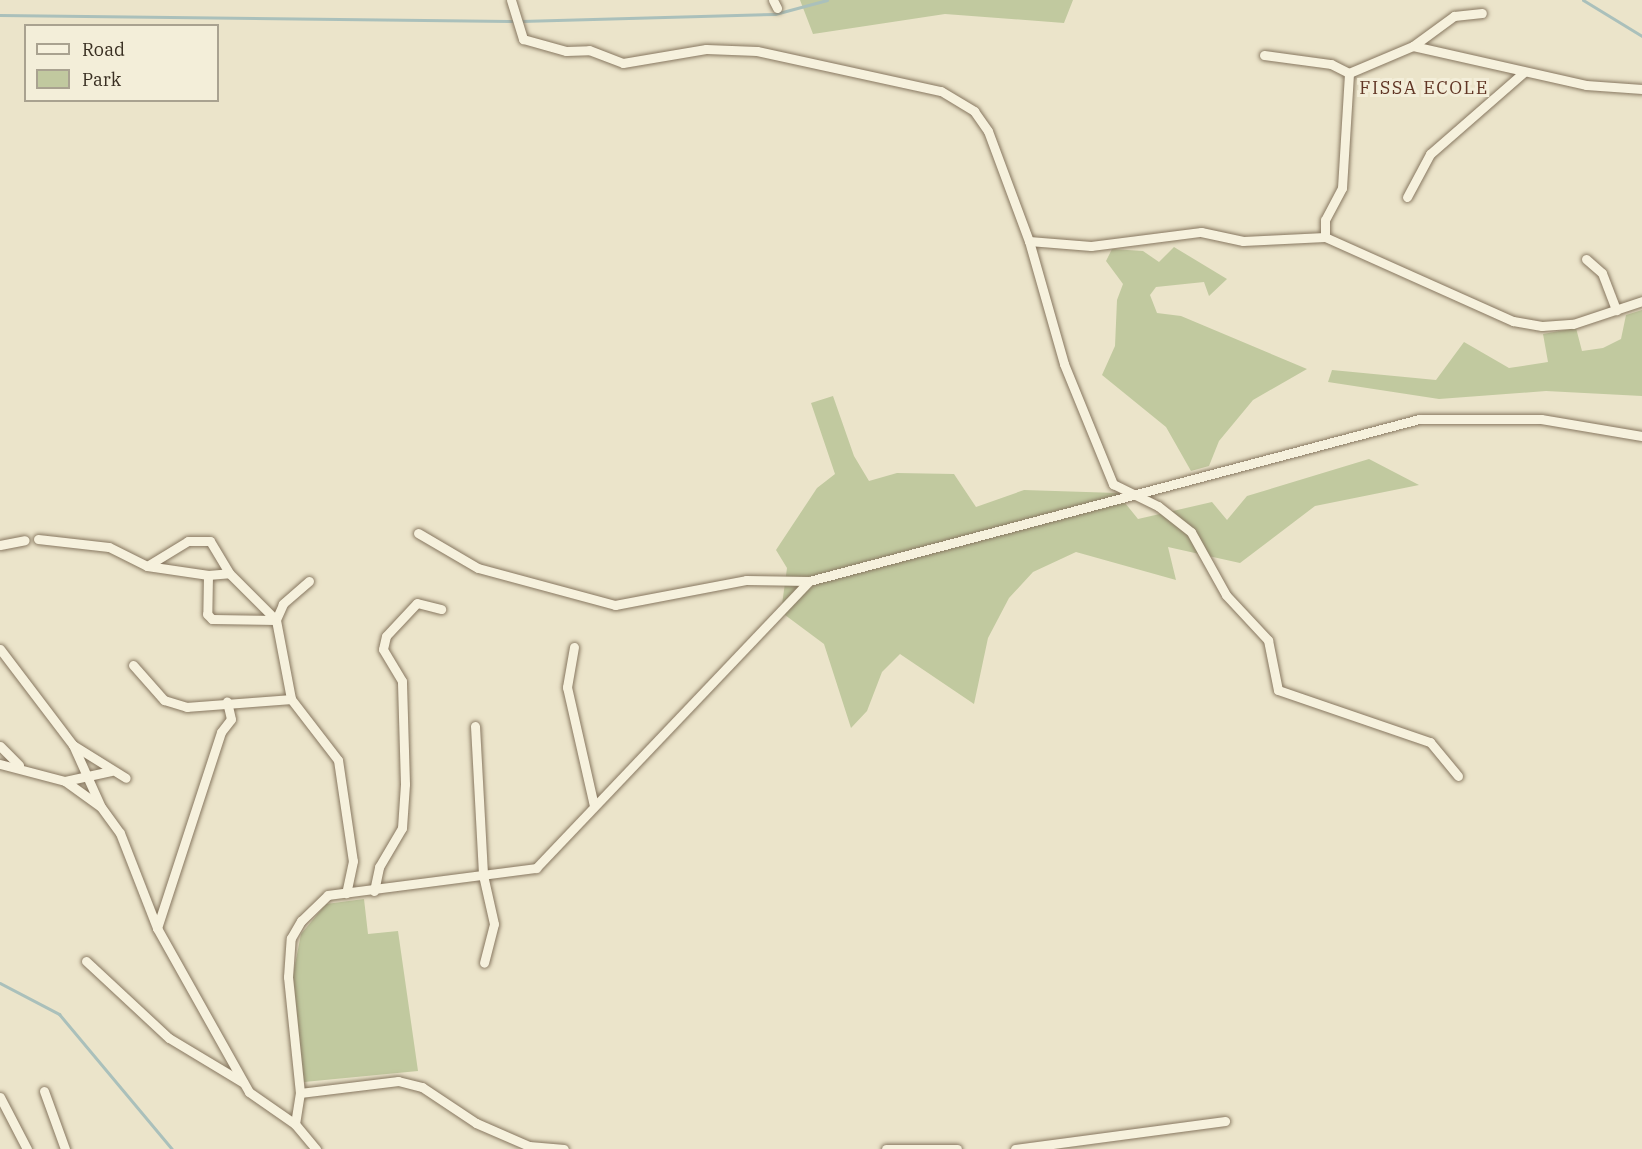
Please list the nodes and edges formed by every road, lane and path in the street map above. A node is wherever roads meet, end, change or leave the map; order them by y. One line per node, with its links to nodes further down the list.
1 (511, 0): 10 (street)
2 (1482, 13): 3 (street)
3 (1413, 46): 5 (street); 6 (street)
4 (1264, 55): 6 (street)
5 (1524, 72): 7 (street); 8 (street)
6 (1349, 73): 9 (street)
7 (1642, 89)
8 (1407, 197)
9 (1324, 237): 10 (street); 13 (street)
10 (1029, 241): 15 (street)
11 (1586, 259): 13 (street)
12 (1642, 301): 13 (street)
13 (1616, 310)
14 (1642, 435): 15 (street)
15 (1138, 496): 24 (street); 38 (street)
16 (418, 533): 24 (street)
17 (39, 539): 20 (street)
18 (25, 540): 19 (street)
19 (0, 545)
20 (147, 566): 21 (street); 22 (street)
21 (229, 573): 22 (street); 26 (street)
22 (208, 575): 26 (street)
23 (309, 580): 26 (street)
24 (809, 580): 42 (street)
25 (441, 609): 45 (street)
26 (276, 620): 30 (street)
27 (574, 647): 42 (street)
28 (0, 650): 33 (street)
29 (133, 665): 31 (street)
30 (291, 699): 31 (street); 46 (street)
31 (227, 701): 47 (street)
32 (475, 726): 44 (street)
33 (73, 745): 37 (street); 39 (street)
34 (0, 746): 36 (street)
35 (0, 764): 36 (street)
36 (19, 765): 41 (street)
37 (111, 771): 39 (street); 40 (street)
38 (1458, 776)
39 (88, 778): 41 (street); 43 (street)
40 (126, 778)
41 (64, 781): 43 (street)
42 (594, 806): 44 (street)
43 (101, 807): 47 (street)
44 (483, 875): 45 (street); 49 (street)
45 (374, 891): 46 (street)
46 (346, 893): 52 (street)
47 (157, 928): 50 (street)
48 (86, 961): 50 (street)
49 (484, 963)
50 (244, 1083): 55 (street)
51 (44, 1091): 57 (street)
52 (300, 1093): 55 (street); 59 (street)
53 (0, 1096): 56 (street)
54 (1225, 1121): 62 (street)
55 (295, 1124): 58 (street)
56 (27, 1149)
57 (65, 1149)
58 (316, 1149)
59 (564, 1149)
60 (886, 1149): 61 (street)
61 (957, 1149)
62 (1015, 1149)

